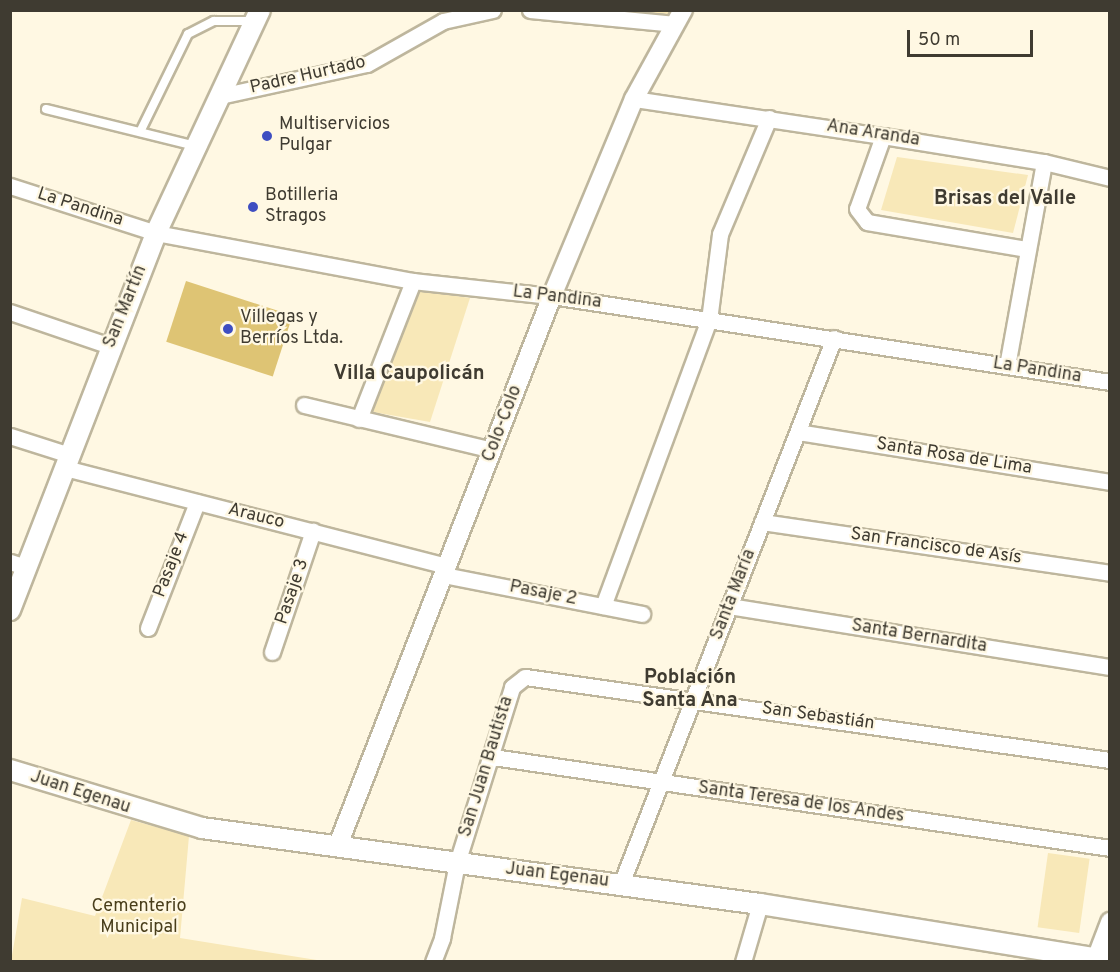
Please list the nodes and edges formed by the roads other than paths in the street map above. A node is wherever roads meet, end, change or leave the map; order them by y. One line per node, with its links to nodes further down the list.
1 (493, 10): 6 (street, Padre Hurtado)
2 (530, 10): 3 (street)
3 (608, 13): 5 (street)
4 (258, 16): 6 (main road, San Martín); 10 (lane)
5 (679, 17): 7 (street, Colo-Colo)
6 (220, 96): 12 (main road, San Martín)
7 (634, 99): 9 (street, Ana Aranda); 19 (street, Colo-Colo)
8 (46, 109): 10 (lane)
9 (769, 118): 11 (street, Ana Aranda); 21 (street)
10 (140, 132): 12 (lane)
11 (883, 136): 13 (street, Ana Aranda); 17 (street)
12 (196, 147): 16 (main road, San Martín)
13 (1044, 162): 14 (street, Ana Aranda); 17 (street)
14 (1110, 178)
15 (10, 186): 16 (street, La Pandina)
16 (156, 233): 18 (street, La Pandina); 23 (main road, San Martín)
17 (1026, 249): 24 (street)
18 (413, 281): 19 (street, La Pandina); 27 (street)
19 (552, 296): 21 (street, La Pandina); 30 (street, Colo-Colo)
20 (10, 312): 23 (street)
21 (709, 320): 22 (street, La Pandina); 39 (street)
22 (834, 338): 24 (street, La Pandina); 28 (street, Santa María)
23 (110, 346): 31 (main road, San Martín)
24 (1007, 366): 25 (street, La Pandina)
25 (1109, 380)
26 (304, 405): 27 (street)
27 (359, 419): 30 (street)
28 (798, 432): 32 (street, Santa Rosa de Lima); 34 (street, Santa María)
29 (10, 436): 31 (street, Arauco)
30 (493, 450): 37 (street, Colo-Colo)
31 (67, 461): 33 (street, Arauco); 36 (main road, San Martín)
32 (1110, 482)
33 (197, 502): 35 (street, Arauco); 43 (street, Pasaje 4)
34 (762, 522): 38 (street, San Francisco de Asís); 40 (street, Santa María)
35 (313, 531): 37 (street, Arauco); 44 (street, Pasaje 3)
36 (18, 565): 41 (main road, San Martín)
37 (446, 571): 39 (street, Pasaje 2); 52 (street, Colo-Colo)
38 (1110, 573)
39 (603, 606): 42 (street, Pasaje 2)
40 (729, 606): 45 (street, Santa Bernardita); 47 (street, Santa María)
41 (10, 610)
42 (642, 614)
43 (148, 628)
44 (272, 652)
45 (1110, 667)
46 (525, 677): 47 (street, San Sebastián); 48 (street, San Juan Bautista)
47 (693, 698): 49 (street, San Sebastián); 51 (street, Santa María)
48 (493, 757): 51 (street, Santa Teresa de los Andes); 54 (street, San Juan Bautista)
49 (1110, 760)
50 (10, 770): 52 (main road, Juan Egenau)
51 (661, 782): 53 (street, Santa Teresa de los Andes); 55 (street, Santa María)
52 (338, 845): 54 (main road, Juan Egenau)
53 (1110, 848)
54 (457, 863): 55 (main road, Juan Egenau); 59 (street, San Juan Bautista)
55 (621, 884): 56 (main road, Juan Egenau)
56 (760, 904): 58 (main road, Juan Egenau); 60 (street)
57 (1110, 922): 58 (street)
58 (1103, 960)
59 (432, 962)
60 (743, 962)

